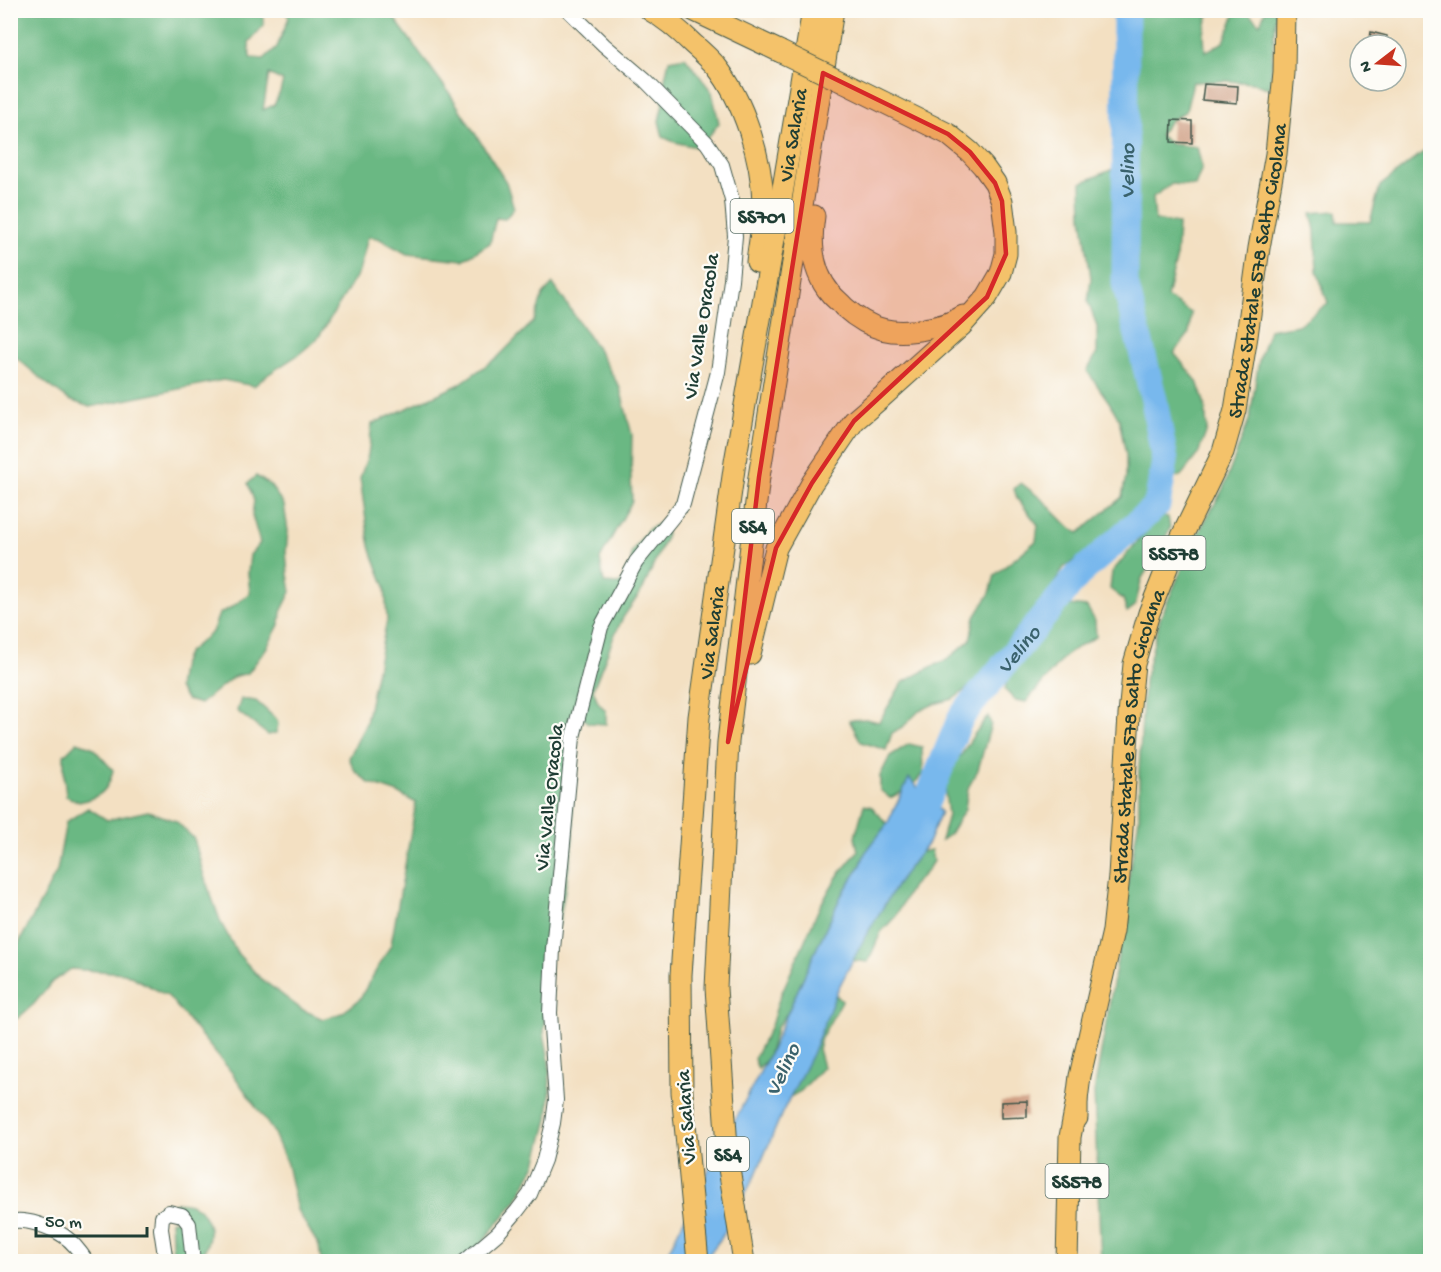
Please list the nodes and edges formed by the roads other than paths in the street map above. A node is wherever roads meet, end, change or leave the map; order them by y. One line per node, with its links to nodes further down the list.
1 (568, 10): 16 (street, Via Valle Oracola)
2 (650, 10): 9 (main road, SS701)
3 (693, 10): 8 (main road, SS701, bridge)
4 (813, 10): 9 (main road, Via Salaria / SS4)
5 (833, 10): 10 (main road, Via Salaria / SS4)
6 (840, 10): 8 (main road, SS701)
7 (1285, 10): 11 (main road, Strada Statale 578 Salto Cicolana / SS578)
8 (976, 308): 10 (main road, SS701)
9 (735, 462): 17 (main road, Via Salaria / SS4)
10 (728, 742): 18 (main road, Via Salaria / SS4)
11 (1077, 1100): 19 (main road); 20 (main road, Strada Statale 578 Salto Cicolana / SS578)
12 (10, 1222): 13 (street)
13 (87, 1262)
14 (166, 1262): 15 (street)
15 (192, 1262)
16 (464, 1262)
17 (698, 1262)
18 (744, 1262)
19 (1067, 1262)
20 (1077, 1262)

